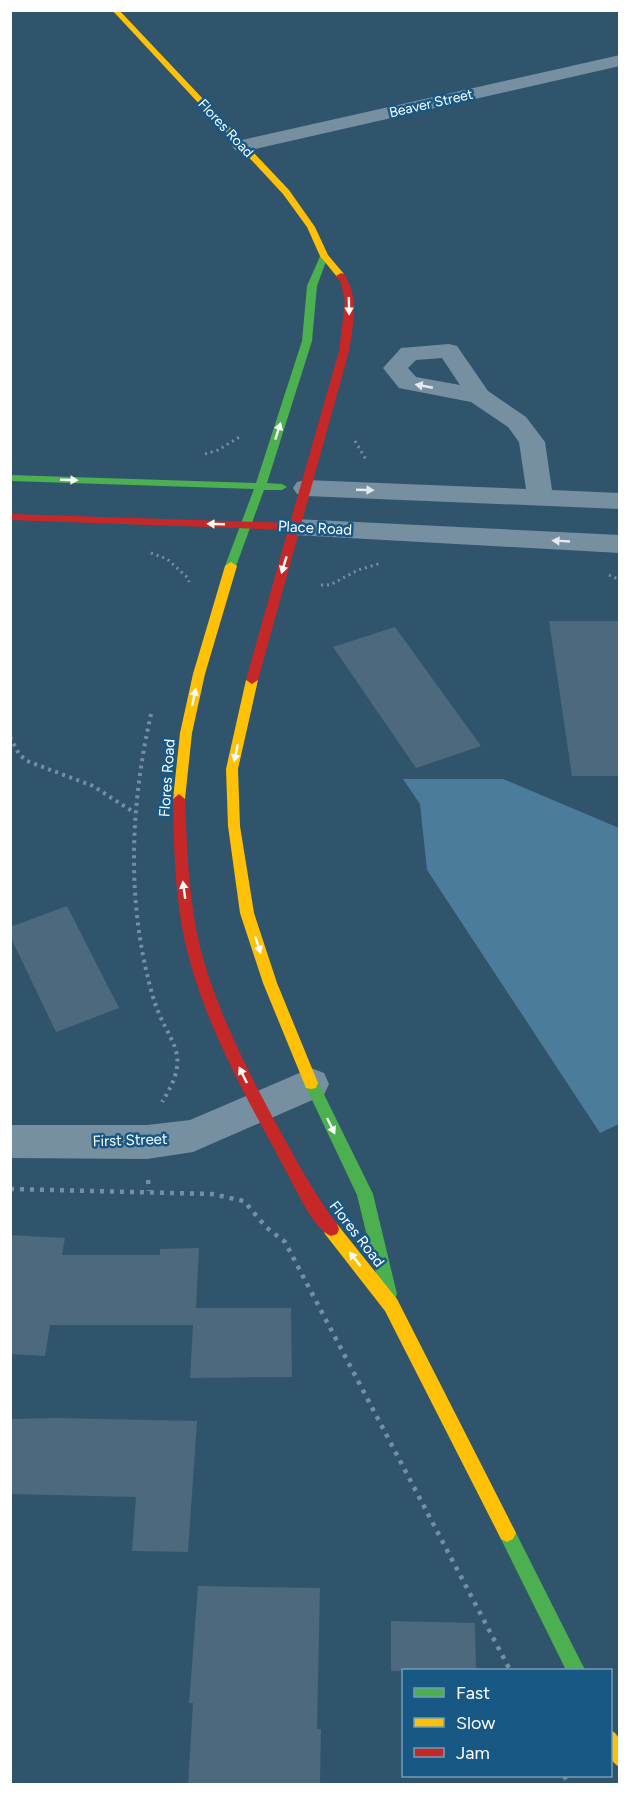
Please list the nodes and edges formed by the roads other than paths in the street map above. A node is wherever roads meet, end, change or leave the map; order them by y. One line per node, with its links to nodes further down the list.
1 (115, 10): 3 (main road, Flores Road)
2 (620, 60): 3 (street, Beaver Street)
3 (242, 146): 4 (main road, Flores Road)
4 (324, 256): 7 (main road, Flores Road, one-way to 4); 8 (main road, Flores Road, one-way to 8)
5 (479, 396): 9 (street)
6 (10, 478): 7 (main road, one-way to 7)
7 (260, 487): 8 (main road); 12 (main road, Flores Road)
8 (306, 488): 9 (street, one-way to 9); 13 (main road, Flores Road)
9 (540, 498): 10 (street)
10 (620, 501)
11 (10, 517): 12 (main road, Place Road, one-way to 11)
12 (246, 525): 13 (main road, Place Road); 16 (main road, Flores Road, one-way to 12)
13 (295, 527): 14 (street, Place Road, one-way to 13); 15 (main road, Flores Road, one-way to 15)
14 (620, 544)
15 (311, 1084): 16 (street, First Street); 18 (main road, Flores Road, one-way to 18)
16 (259, 1106): 17 (street, First Street); 18 (main road, Flores Road, one-way to 16)
17 (10, 1141)
18 (392, 1305): 19 (main road, Flores Road)
19 (575, 1669)
20 (612, 1743): 21 (main road)
21 (620, 1757)

